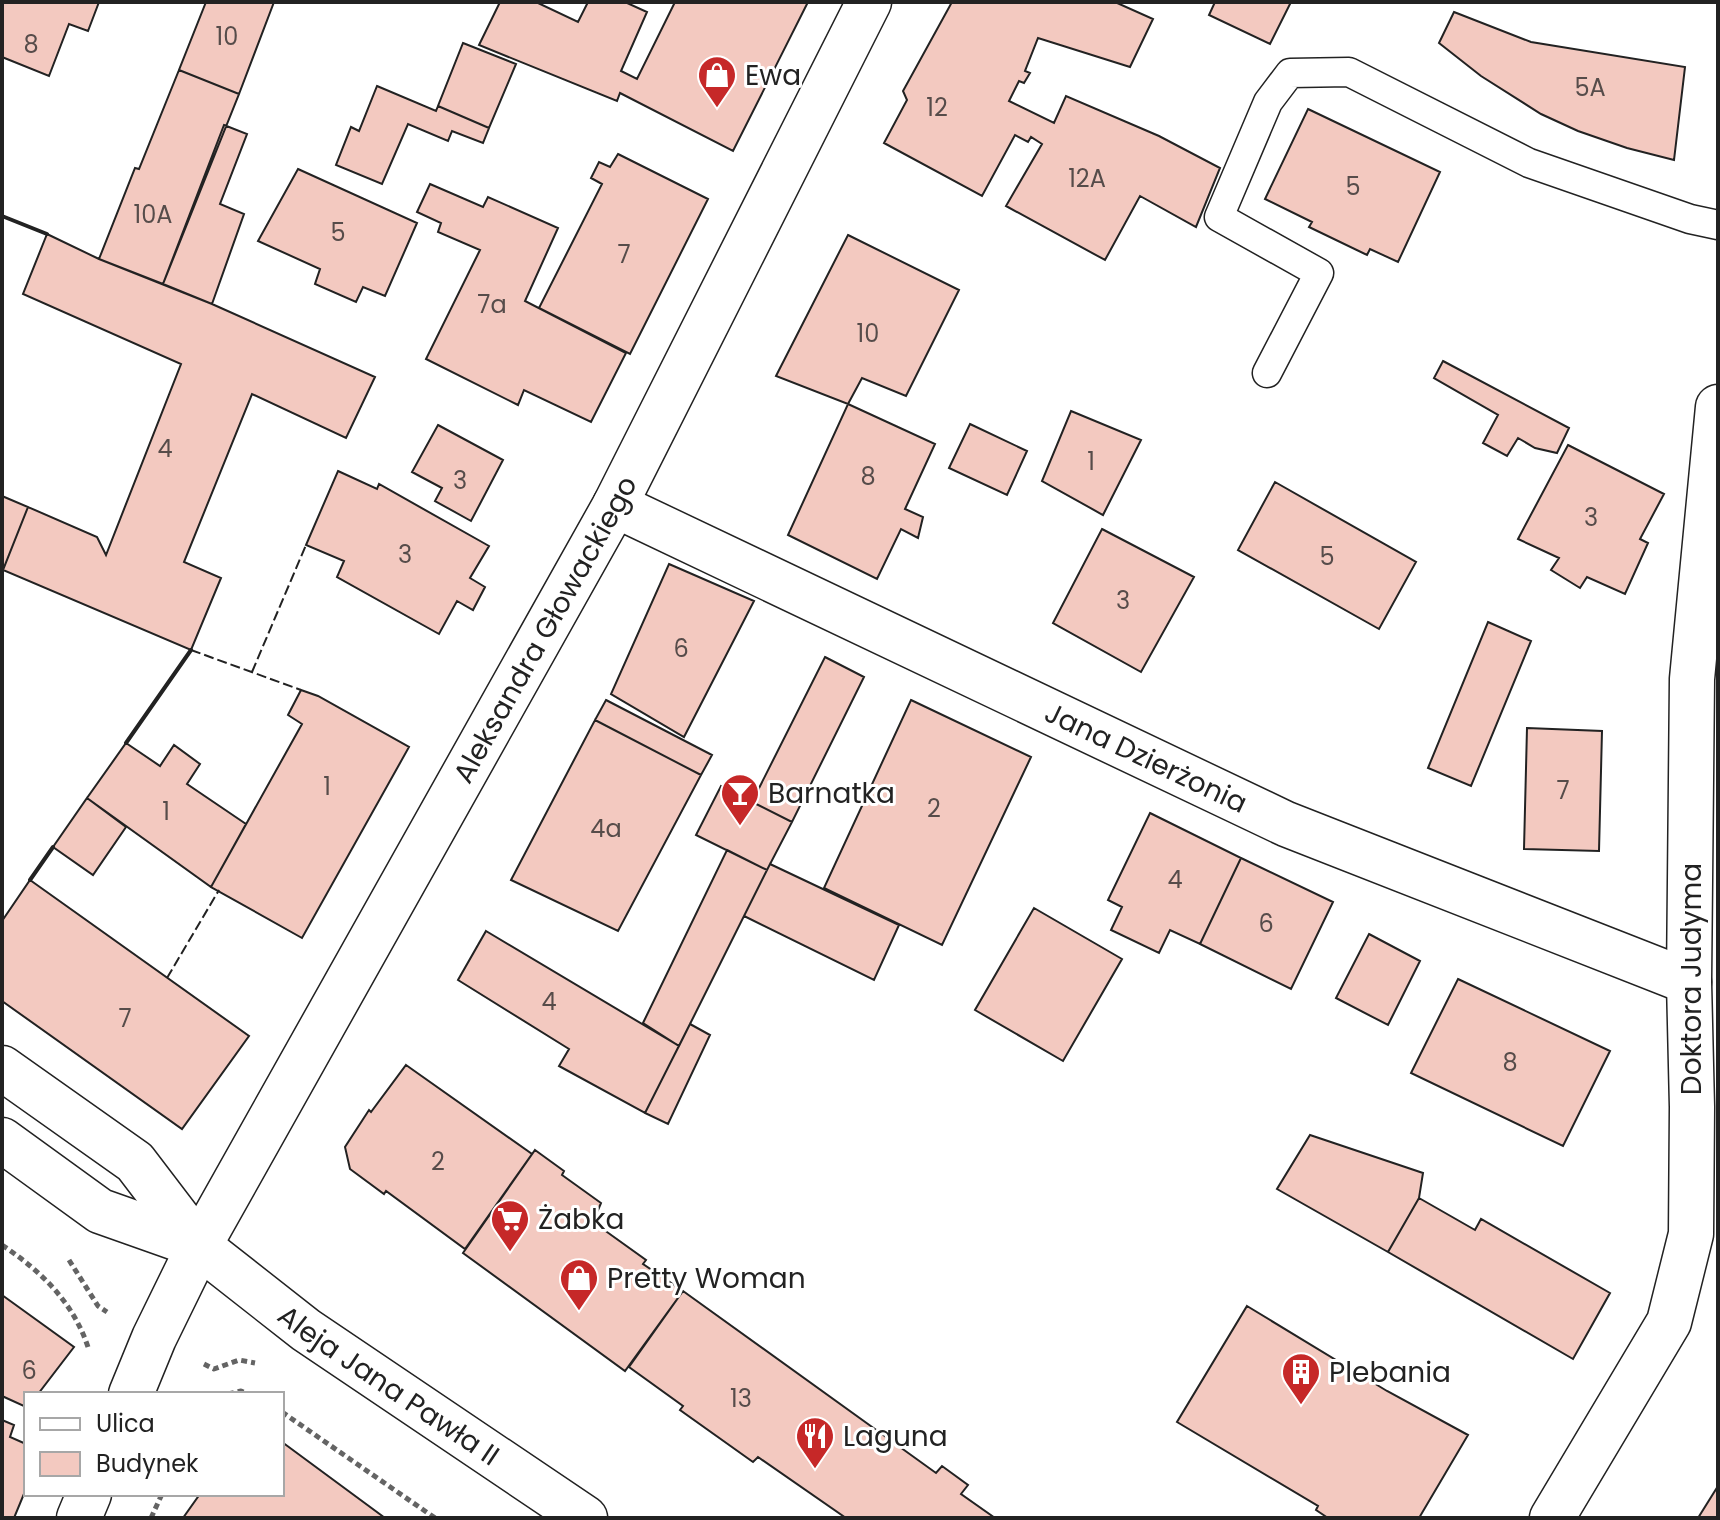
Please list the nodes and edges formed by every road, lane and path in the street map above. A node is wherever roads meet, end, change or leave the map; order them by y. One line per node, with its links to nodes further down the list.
1 (869, 2): 5 (street, Aleksandra Głowackiego)
2 (1718, 225): 3 (lane)
3 (1267, 373)
4 (1718, 407): 6 (street, Doktora Judyma)
5 (615, 505): 6 (street, Jana Dzierżonia); 11 (street, Aleksandra Głowackiego)
6 (1689, 982): 9 (street, Doktora Judyma)
7 (2, 1068): 11 (street, Aleja Jana Pawła II)
8 (2, 1140): 11 (street, Aleja Jana Pawła II)
9 (1705, 1235): 22 (street, Doktora Judyma)
10 (2, 1245): 14 (path)
11 (199, 1246): 12 (street, Aleksandra Głowackiego); 18 (street, Aleja Jana Pawła II)
12 (154, 1338): 13 (path); 14 (street, Aleksandra Głowackiego)
13 (262, 1364)
14 (133, 1388)
15 (284, 1413): 21 (path)
16 (88, 1496): 19 (street)
17 (161, 1496): 20 (path)
18 (581, 1517)
19 (79, 1518)
20 (151, 1518)
21 (435, 1518)
22 (1552, 1518)

